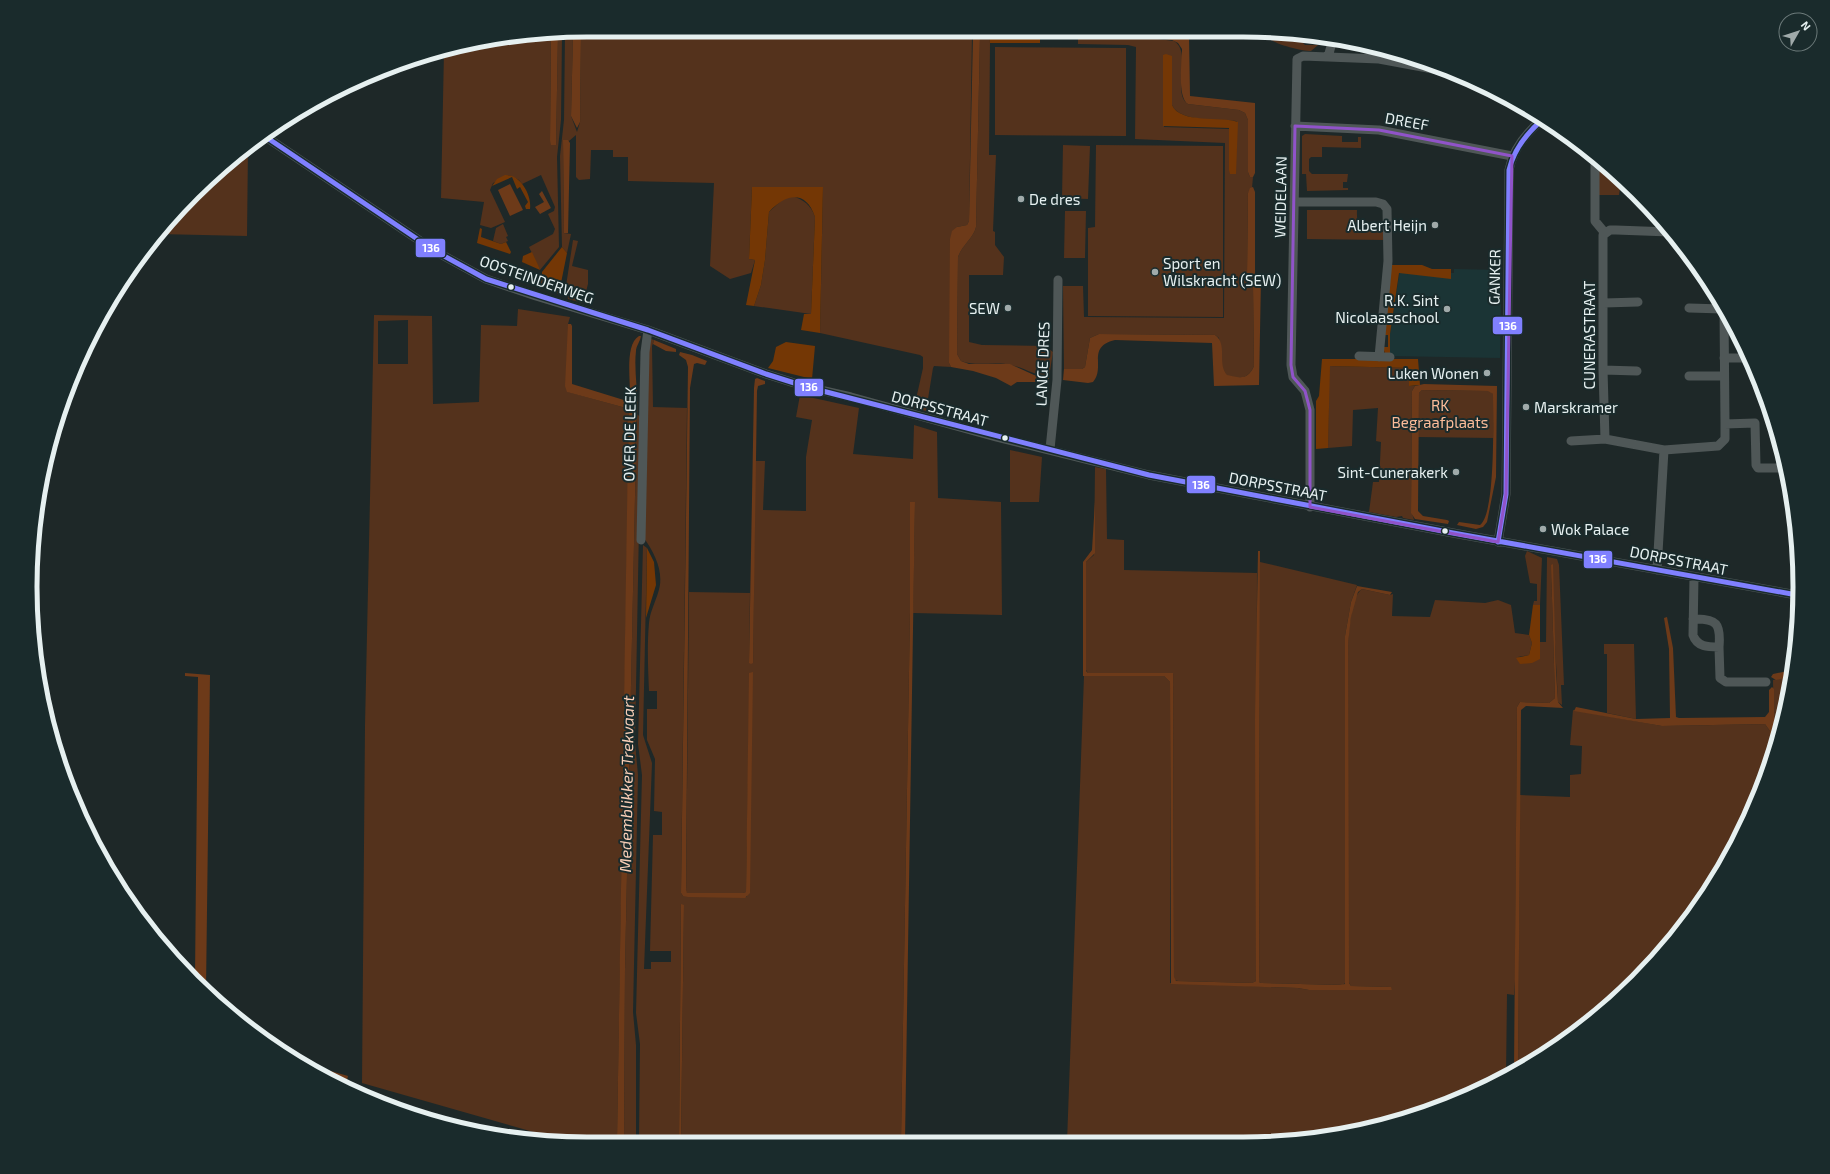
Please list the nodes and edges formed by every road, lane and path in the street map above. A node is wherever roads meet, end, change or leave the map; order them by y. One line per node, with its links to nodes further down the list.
1 (1331, 45): 2 (street)
2 (1328, 57): 3 (street); 5 (street, WEIDELAAN)
3 (1423, 67)
4 (1538, 123): 7 (street, GANKER)
5 (1295, 126): 7 (street, DREEF); 9 (street, WEIDELAAN)
6 (269, 139): 18 (street, OOSTEINDERWEG)
7 (1512, 156): 36 (street, GANKER)
8 (1595, 164): 11 (street)
9 (1294, 202): 20 (street); 34 (street, WEIDELAAN)
10 (1661, 229): 11 (street)
11 (1605, 233): 14 (street, CUNERASTRAAT)
12 (1058, 280): 31 (street, LANGE DRES)
13 (1638, 302): 14 (street)
14 (1604, 303): 24 (street, CUNERASTRAAT)
15 (1689, 308): 16 (street)
16 (1718, 310)
17 (1723, 320): 22 (street)
18 (648, 330): 31 (street, DORPSSTRAAT); 35 (street, OVER DE LEEK)
19 (1359, 356): 20 (street)
20 (1379, 357): 21 (street)
21 (1390, 357)
22 (1724, 358): 23 (street); 27 (street)
23 (1742, 358)
24 (1603, 370): 25 (street); 29 (street, CUNERASTRAAT)
25 (1637, 371)
26 (1689, 376): 27 (street)
27 (1724, 376): 28 (street)
28 (1725, 424): 32 (street); 33 (street)
29 (1605, 439): 30 (street); 32 (street)
30 (1571, 441)
31 (1050, 449): 34 (street, DORPSSTRAAT)
32 (1664, 450): 37 (street)
33 (1779, 468)
34 (1310, 507): 36 (street, DORPSSTRAAT)
35 (641, 540)
36 (1498, 542): 37 (street, DORPSSTRAAT)
37 (1657, 570): 38 (street, DORPSSTRAAT)
38 (1694, 577): 39 (street, DORPSSTRAAT); 40 (street)
39 (1793, 594)
40 (1693, 619): 41 (street); 41 (street)
41 (1719, 647): 42 (street)
42 (1766, 682)

